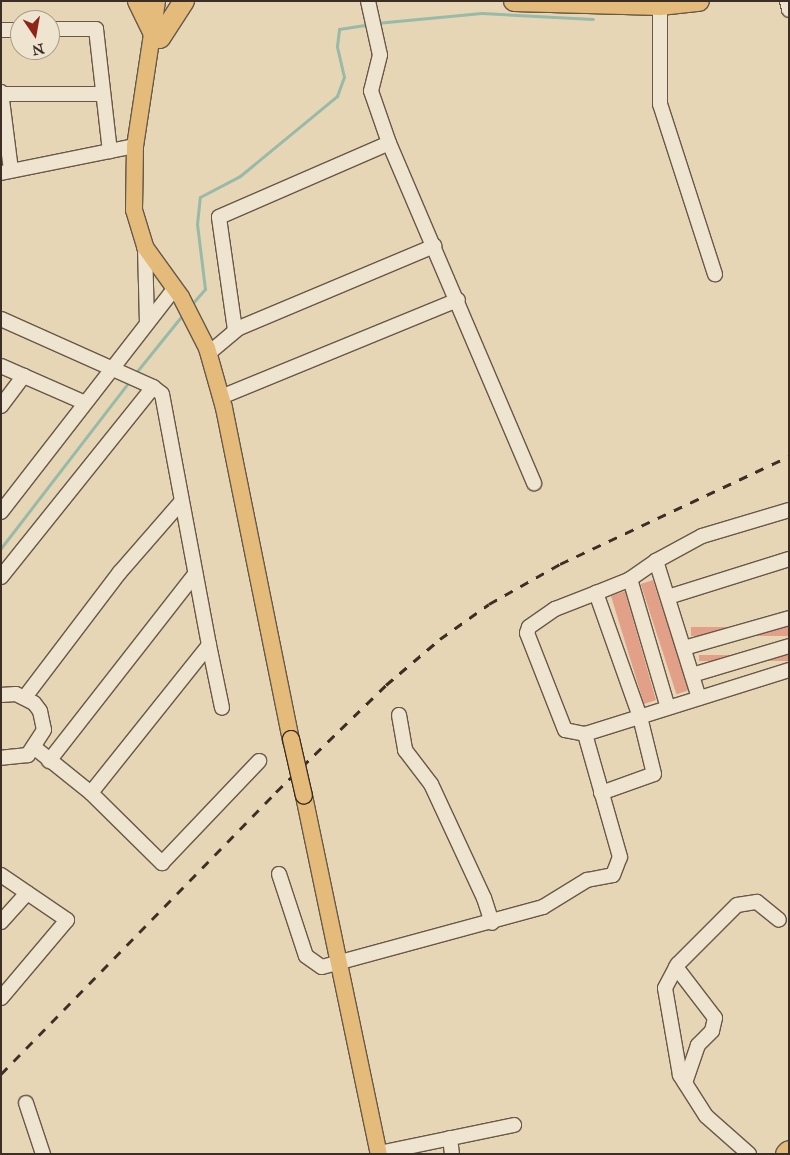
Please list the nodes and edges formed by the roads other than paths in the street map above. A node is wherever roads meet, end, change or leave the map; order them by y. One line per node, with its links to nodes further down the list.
1 (138, 1): 12 (highway)
2 (158, 1): 12 (main road)
3 (167, 1): 12 (main road)
4 (184, 1): 12 (highway)
5 (368, 1): 15 (street)
6 (514, 1): 9 (highway)
7 (699, 1): 9 (highway)
8 (787, 1): 10 (street)
9 (660, 5): 21 (street)
10 (789, 10)
11 (60, 29): 14 (street)
12 (157, 36): 16 (main road)
13 (1, 93): 14 (street); 18 (street)
14 (103, 94): 17 (street)
15 (389, 143): 19 (street); 26 (street)
16 (135, 146): 17 (street); 20 (main road)
17 (110, 150): 18 (street)
18 (6, 171)
19 (434, 246): 23 (street); 26 (street)
20 (145, 248): 22 (main road); 25 (street)
21 (715, 274)
22 (178, 293): 25 (street); 27 (main road)
23 (458, 300): 32 (street); 35 (street)
24 (1, 319): 29 (street)
25 (147, 324): 29 (street)
26 (235, 330): 27 (street)
27 (208, 350): 32 (main road)
28 (1, 366): 30 (street)
29 (115, 368): 31 (street); 33 (street)
30 (24, 376): 33 (street); 34 (street)
31 (158, 391): 36 (street); 42 (street)
32 (221, 397): 72 (main road, bridge)
33 (83, 402): 38 (street)
34 (1, 406)
35 (534, 483)
36 (181, 502): 41 (street); 53 (street)
37 (789, 510): 40 (street)
38 (1, 512)
39 (789, 559): 45 (street)
40 (656, 561): 43 (street); 45 (street)
41 (195, 574): 47 (street); 63 (street)
42 (1, 577)
43 (630, 578): 44 (street); 56 (street)
44 (596, 593): 58 (street); 59 (street)
45 (668, 597): 49 (street)
46 (789, 618): 49 (street)
47 (209, 646): 55 (street); 64 (street)
48 (789, 646): 51 (street)
49 (684, 648): 51 (street)
50 (789, 670): 54 (street)
51 (692, 674): 54 (street)
52 (1, 695): 53 (street)
53 (26, 697): 60 (street)
54 (699, 698): 56 (street)
55 (222, 708)
56 (668, 708): 58 (street)
57 (399, 715): 71 (street)
58 (640, 717): 59 (street); 65 (street)
59 (584, 734): 65 (street)
60 (35, 748): 61 (street); 63 (street)
61 (1, 758)
62 (260, 761): 64 (street)
63 (49, 762): 64 (street)
64 (91, 793)
65 (601, 793): 71 (street)
66 (279, 874): 72 (street)
67 (1, 875): 68 (street)
68 (27, 892): 70 (street); 74 (street)
69 (779, 920): 73 (street)
70 (1, 922)
71 (492, 923): 72 (street)
72 (337, 965): 79 (main road)
73 (676, 966): 75 (street); 75 (street)
74 (1, 998)
75 (684, 1083): 82 (street)
76 (26, 1103): 80 (street)
77 (514, 1125): 78 (street)
78 (450, 1138): 79 (street); 81 (street)
79 (379, 1153)
80 (43, 1154)
81 (452, 1154)
82 (749, 1154)

